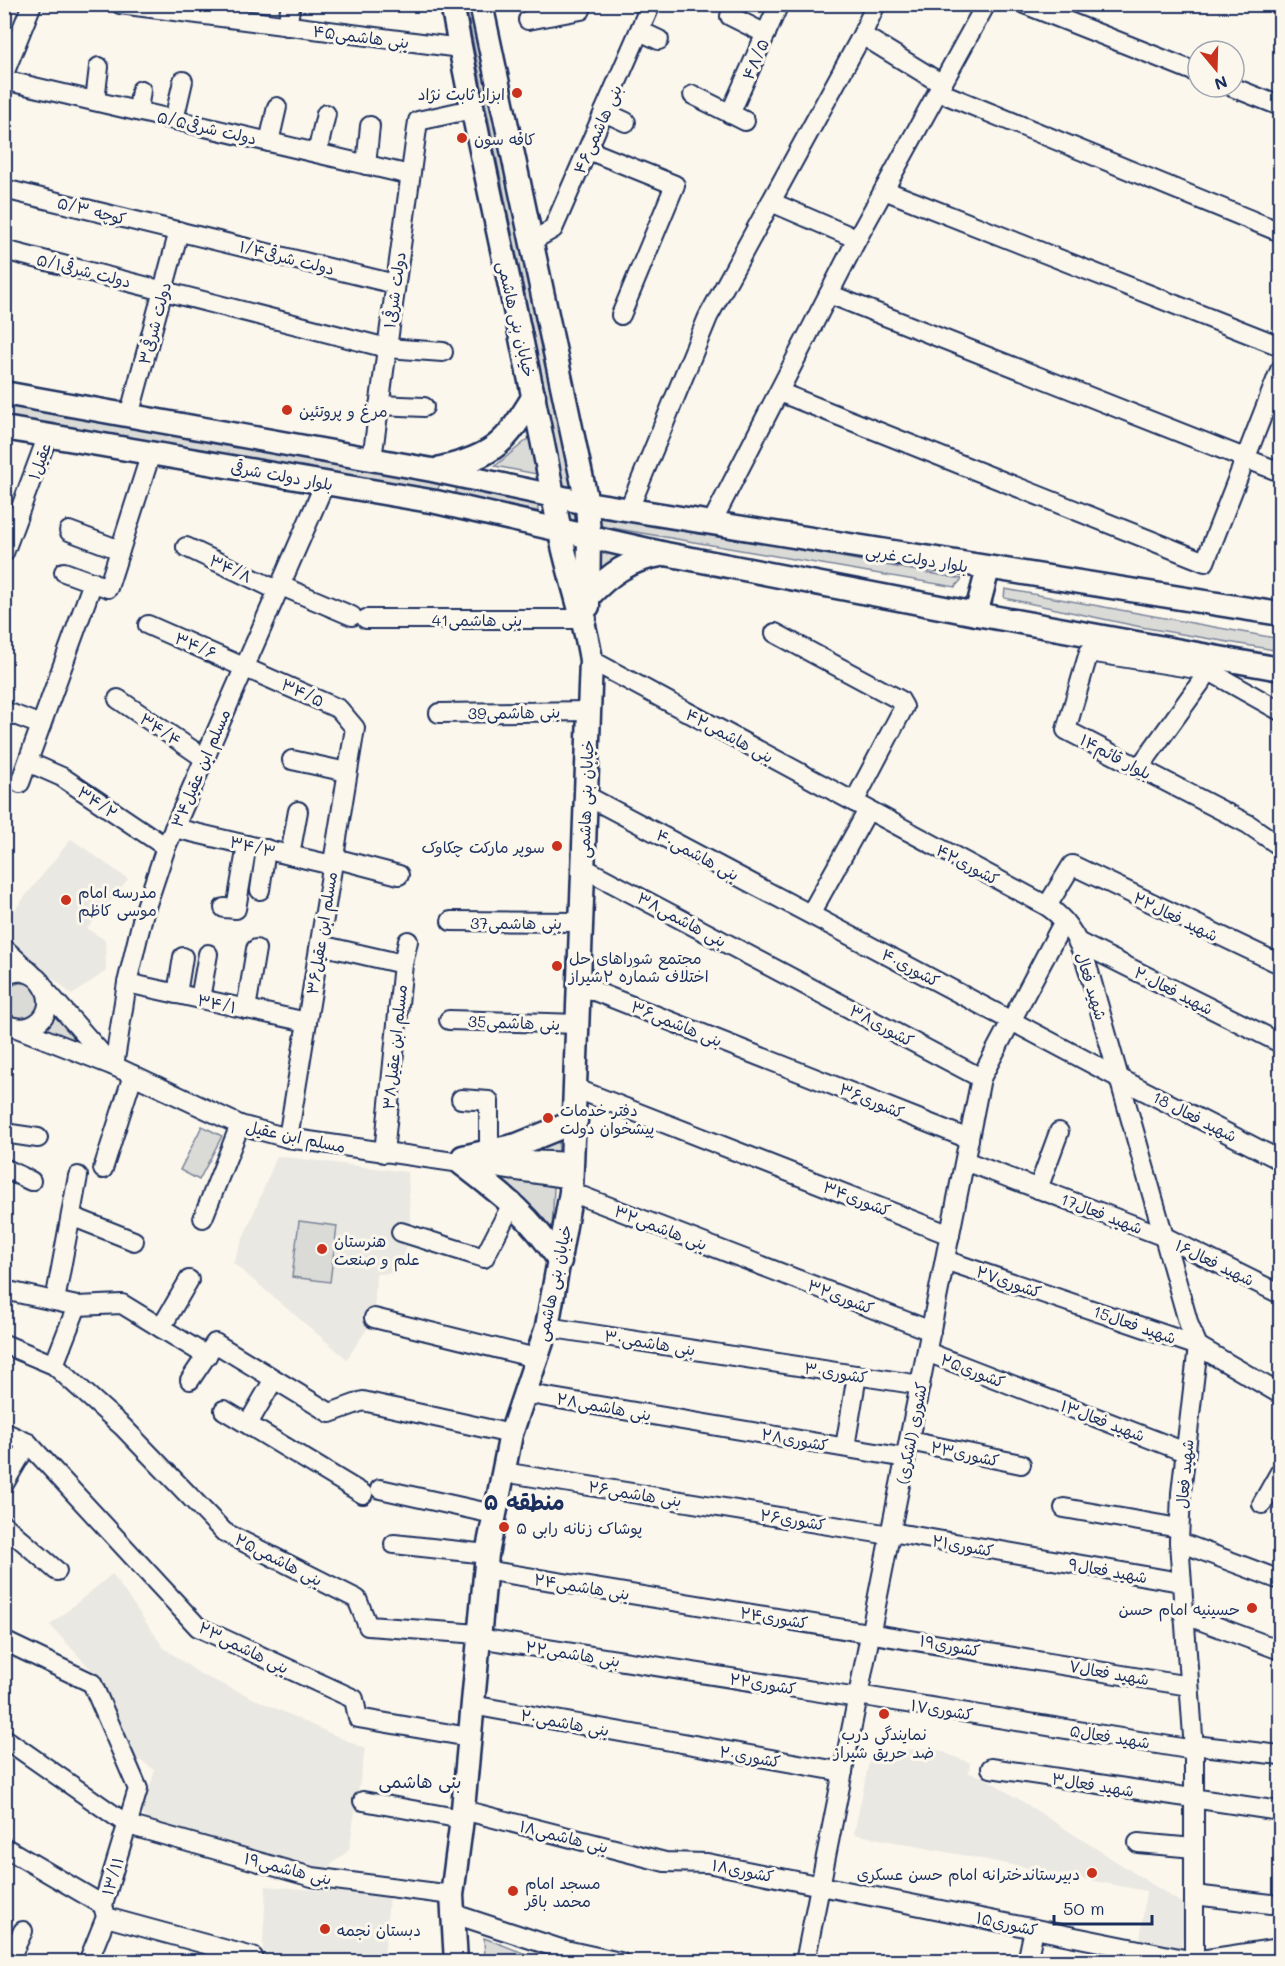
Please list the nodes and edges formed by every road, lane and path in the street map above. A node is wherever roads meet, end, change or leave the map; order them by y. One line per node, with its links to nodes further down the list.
1 (32, 4): 22 (street)
2 (120, 4): 14 (street, بنی هاشمی۴۵)
3 (291, 4): 14 (street)
4 (452, 4): 19 (main road, خیابان بنی هاشمی)
5 (481, 4): 50 (main road, خیابان بنی هاشمی)
6 (580, 4): 13 (street)
7 (651, 4): 15 (street, بنی هاشمی۴۶)
8 (779, 4): 16 (street, ۴۸/۵)
9 (876, 4): 17 (street)
10 (986, 4): 26 (street)
11 (1024, 4): 21 (street)
12 (730, 16): 16 (street)
13 (528, 20)
14 (287, 26): 19 (street, بنی هاشمی۴۵)
15 (640, 31): 18 (street); 34 (street, بنی هاشمی۴۶)
16 (766, 34): 28 (street, ۴۸/۵)
17 (862, 35): 26 (street); 46 (street)
18 (659, 40)
19 (460, 48): 32 (main road, خیابان بنی هاشمی)
20 (99, 67): 29 (street)
21 (1186, 68)
22 (4, 74)
23 (4, 80): 29 (street, ۵/۵دولت شرقی)
24 (183, 81): 36 (street)
25 (141, 90): 33 (street)
26 (945, 90): 45 (street); 48 (street)
27 (1246, 92): 30 (street)
28 (693, 95)
29 (95, 101): 33 (street, ۵/۵دولت شرقی)
30 (1281, 106)
31 (277, 107): 39 (street)
32 (472, 109): 43 (street, ۱دولت شرقی); 62 (main road, خیابان بنی هاشمی)
33 (138, 111): 36 (street, ۵/۵دولت شرقی)
34 (604, 112): 37 (street); 40 (street, بنی هاشمی۴۶)
35 (326, 114): 41 (street)
36 (174, 120): 39 (street, ۵/۵دولت شرقی)
37 (626, 122)
38 (370, 126): 42 (street)
39 (269, 142): 41 (street, ۵/۵دولت شرقی)
40 (588, 150): 50 (street, بنی هاشمی۴۶); 55 (street)
41 (317, 153): 42 (street, ۵/۵دولت شرقی)
42 (366, 165): 43 (street, ۵/۵دولت شرقی)
43 (410, 175): 52 (street, ۱دولت شرقی)
44 (4, 189): 47 (street, کوچه ۵/۳)
45 (884, 190): 49 (street); 56 (street)
46 (771, 202): 49 (street); 77 (street)
47 (179, 231): 52 (street, ۱/۴دولت شرقی); 53 (street, ۳دولت شرقی)
48 (1281, 232)
49 (857, 239): 54 (street)
50 (530, 242): 76 (main road, خیابان بنی هاشمی)
51 (4, 250): 53 (street, ۵/۱دولت شرقی)
52 (395, 284): 57 (street, ۱دولت شرقی)
53 (163, 291): 57 (street, ۵/۱دولت شرقی); 65 (street, ۳دولت شرقی)
54 (829, 294): 60 (street); 70 (street)
55 (621, 315)
56 (1281, 346)
57 (387, 348): 58 (street, ۵/۱دولت شرقی); 63 (street, ۱دولت شرقی)
58 (443, 352)
59 (1281, 370): 70 (street)
60 (779, 392): 70 (street); 78 (street)
61 (4, 393): 65 (main road, بلوار دولت شرقی)
62 (534, 396): 71 (main road); 74 (main road, خیابان بنی هاشمی)
63 (379, 405): 64 (street); 69 (street, ۱دولت شرقی)
64 (424, 407)
65 (129, 416): 69 (main road, بلوار دولت شرقی)
66 (4, 428): 67 (main road, بلوار دولت شرقی)
67 (48, 435): 68 (main road, بلوار دولت شرقی); 84 (street, عقیل۱)
68 (151, 453): 73 (main road, بلوار دولت شرقی); 83 (street)
69 (372, 459): 71 (main road, بلوار دولت شرقی)
70 (1246, 459): 72 (street)
71 (432, 470): 74 (main road, بلوار دولت شرقی); 75 (main road)
72 (1281, 472)
73 (325, 483): 75 (main road, بلوار دولت شرقی); 89 (street, مسلم ابن عقیل۳۴)
74 (554, 497): 76 (main road, بلوار دولت غربی); 79 (main road, خیابان بنی هاشمی)
75 (436, 502): 79 (main road, بلوار دولت شرقی)
76 (587, 503): 77 (main road, بلوار دولت غربی); 81 (main road, خیابان بنی هاشمی)
77 (629, 509): 78 (main road, بلوار دولت غربی)
78 (711, 524): 86 (main road, بلوار دولت غربی)
79 (559, 529): 81 (main road); 92 (main road, خیابان بنی هاشمی)
80 (69, 531): 83 (street)
81 (589, 536): 85 (main road); 92 (main road, خیابان بنی هاشمی)
82 (186, 547): 89 (street, ۳۴/۸)
83 (120, 550): 88 (street)
84 (4, 553)
85 (666, 554): 90 (main road); 92 (main road)
86 (988, 569): 90 (main road); 91 (main road, بلوار دولت غربی)
87 (64, 572): 88 (street)
88 (93, 582): 105 (street)
89 (278, 587): 93 (street, ۳۴/۸); 97 (street, مسلم ابن عقیل۳۴)
90 (976, 614): 98 (main road)
91 (1281, 614)
92 (586, 617): 93 (street, بنی هاشمی41); 96 (main road, خیابان بنی هاشمی)
93 (359, 618)
94 (148, 625): 97 (street, ۳۴/۶)
95 (775, 633): 114 (street)
96 (591, 660): 102 (main road, خیابان بنی هاشمی); 114 (street, بنی هاشمی۴۲)
97 (244, 665): 106 (street, ۳۴/۵); 107 (street, مسلم ابن عقیل۳۴)
98 (1281, 669)
99 (1209, 671): 103 (street); 110 (street); 110 (street, بلوار قائم۱۴)
100 (118, 699): 107 (street, ۳۴/۴)
101 (4, 711): 105 (street)
102 (588, 711): 104 (street, بنی هاشمی39); 113 (main road, خیابان بنی هاشمی)
103 (1281, 711)
104 (439, 713)
105 (41, 724): 109 (street)
106 (355, 728): 111 (street, مسلم ابن عقیل۳۶)
107 (204, 758): 116 (street, مسلم ابن عقیل۳۴)
108 (292, 760): 111 (street)
109 (28, 762): 112 (street); 119 (street, ۳۴/۲)
110 (1139, 768): 118 (street, بلوار قائم۱۴)
111 (347, 772): 122 (street, مسلم ابن عقیل۳۶)
112 (20, 783)
113 (585, 795): 123 (main road, خیابان بنی هاشمی); 128 (street, بنی هاشمی۴۰)
114 (861, 806): 126 (street, کشوری۴۲); 128 (street)
115 (298, 811): 121 (street)
116 (174, 828): 117 (street, ۳۴/۳); 119 (street, مسلم ابن عقیل۳۴)
117 (247, 845): 120 (street, ۳۴/۳); 127 (street)
118 (1281, 846)
119 (166, 847): 144 (street, مسلم ابن عقیل۳۴)
120 (266, 849): 121 (street, ۳۴/۳); 125 (street)
121 (290, 855): 122 (street, ۳۴/۳)
122 (333, 861): 124 (street, ۳۴/۳); 134 (street, مسلم ابن عقیل۳۶)
123 (582, 867): 131 (main road, خیابان بنی هاشمی); 141 (street, بنی هاشمی۳۸)
124 (399, 875)
125 (260, 890)
126 (1047, 906): 130 (street, کشوری۴۲); 140 (street, شهید فعال۲۲)
127 (224, 908)
128 (811, 913): 151 (street, کشوری۴۰)
129 (451, 921): 131 (street, بنی هاشمی37)
130 (1064, 921): 133 (street, شهید فعال); 151 (street, کشوری (لشکری))
131 (581, 922): 145 (main road, خیابان بنی هاشمی)
132 (408, 941): 139 (street, مسلم ابن عقیل۳۸)
133 (1078, 942): 155 (street, شهید فعال۲۰); 161 (street, شهید فعال)
134 (320, 945): 139 (street); 152 (street, مسلم ابن عقیل۳۶)
135 (4, 948): 142 (street)
136 (256, 950): 149 (street)
137 (208, 954): 148 (street)
138 (183, 957): 147 (street)
139 (403, 964): 172 (street, مسلم ابن عقیل۳۸)
140 (1281, 964)
141 (782, 972): 160 (street, کشوری۳۸)
142 (32, 974): 143 (street); 146 (street)
143 (4, 977)
144 (127, 983): 147 (street, ۳۴/۱); 158 (street, مسلم ابن عقیل۳۴)
145 (579, 985): 153 (main road, خیابان بنی هاشمی); 157 (street, بنی هاشمی۳۶)
146 (49, 994): 154 (street); 158 (street)
147 (177, 994): 148 (street, ۳۴/۱)
148 (200, 999): 149 (street, ۳۴/۱)
149 (246, 1009): 152 (street, ۳۴/۱)
150 (449, 1020): 153 (street, بنی هاشمی35)
151 (1012, 1021): 156 (street, کشوری۴۰); 160 (street, کشوری (لشکری))
152 (307, 1022): 169 (street, مسلم ابن عقیل۳۶)
153 (578, 1024): 162 (main road, خیابان بنی هاشمی)
154 (10, 1025): 158 (street, مسلم ابن عقیل)
155 (1275, 1040)
156 (1065, 1049): 161 (street, 18 شهید فعال)
157 (774, 1062): 170 (street, کشوری۳۶)
158 (114, 1066): 159 (street, مسلم ابن عقیل)
159 (133, 1075): 165 (street, مسلم ابن عقیل); 177 (street)
160 (981, 1078): 170 (street, کشوری (لشکری))
161 (1119, 1078): 173 (street, 18 شهید فعال); 187 (street, شهید فعال)
162 (577, 1089): 164 (main road, خیابان بنی هاشمی); 186 (street, کشوری۳۴)
163 (461, 1099): 171 (street)
164 (576, 1121): 171 (main road); 179 (main road, خیابان بنی هاشمی)
165 (240, 1125): 169 (street, مسلم ابن عقیل); 184 (street)
166 (1059, 1132): 181 (street)
167 (4, 1133): 168 (street)
168 (38, 1138)
169 (288, 1138): 172 (street, مسلم ابن عقیل)
170 (969, 1139): 175 (street, کشوری (لشکری))
171 (489, 1151): 174 (main road)
172 (384, 1153): 174 (street, مسلم ابن عقیل)
173 (1276, 1158)
174 (463, 1160): 179 (street, مسلم ابن عقیل); 182 (main road)
175 (965, 1161): 181 (street, 17شهید فعال); 186 (street, کشوری (لشکری))
176 (4, 1168): 180 (street)
177 (104, 1169)
178 (78, 1176): 183 (street)
179 (572, 1178): 190 (main road, خیابان بنی هاشمی); 191 (street, بنی هاشمی۳۲)
180 (31, 1182)
181 (1038, 1189): 187 (street, 17شهید فعال)
182 (513, 1202): 185 (street); 190 (main road)
183 (71, 1216): 188 (street); 195 (street)
184 (203, 1218)
185 (401, 1232)
186 (950, 1235): 189 (street, کشوری (لشکری))
187 (1165, 1237): 194 (street, شهید فعال۱۶); 203 (street, شهید فعال)
188 (134, 1241)
189 (945, 1260): 196 (street, کشوری۲۷); 201 (street, کشوری (لشکری))
190 (560, 1261): 199 (main road, خیابان بنی هاشمی)
191 (751, 1262): 201 (street, کشوری۳۲)
192 (189, 1280): 200 (street)
193 (4, 1290): 195 (street)
194 (1273, 1290)
195 (55, 1301): 197 (street)
196 (1072, 1302): 203 (street, 15شهید فعال)
197 (77, 1306): 200 (street); 208 (street)
198 (374, 1318): 206 (street)
199 (547, 1327): 206 (main road, خیابان بنی هاشمی); 207 (street, بنی هاشمی۳۰)
200 (161, 1328): 205 (street)
201 (931, 1331): 204 (street, کشوری (لشکری))
202 (4, 1344): 208 (street)
203 (1198, 1346): 215 (street, 15شهید فعال); 224 (street, شهید فعال)
204 (927, 1352): 212 (street, کشوری (لشکری)); 213 (street, کشوری۲۵)
205 (207, 1356): 210 (street); 211 (street)
206 (536, 1358): 214 (main road, خیابان بنی هاشمی)
207 (753, 1358): 209 (street, کشوری۳۰)
208 (54, 1365): 245 (street, بنی هاشمی۲۵)
209 (857, 1375): 212 (street, کشوری۳۰); 222 (street)
210 (274, 1378): 218 (street); 220 (street)
211 (190, 1380)
212 (920, 1386): 223 (street, کشوری (لشکری))
213 (1020, 1388): 224 (street, شهید فعال۱۳)
214 (523, 1393): 217 (street, بنی هاشمی۲۸); 220 (main road, خیابان بنی هاشمی)
215 (1281, 1394)
216 (224, 1410): 218 (street)
217 (684, 1420): 222 (street, کشوری۲۸)
218 (248, 1424): 232 (street)
219 (4, 1432): 221 (street, بنی هاشمی۲۳)
220 (511, 1434): 226 (main road, خیابان بنی هاشمی)
221 (28, 1443): 228 (street); 254 (street, بنی هاشمی۲۳)
222 (845, 1447): 223 (street, کشوری۲۸)
223 (907, 1450): 225 (street, کشوری۲۳); 234 (street, کشوری (لشکری))
224 (1185, 1452): 235 (street, شهید فعال)
225 (1021, 1464)
226 (503, 1472): 229 (street, بنی هاشمی۲۶); 232 (main road, خیابان بنی هاشمی)
227 (1281, 1472): 230 (street)
228 (7, 1476)
229 (696, 1503): 234 (street, کشوری۲۶)
230 (1262, 1504)
231 (1064, 1508): 235 (street)
232 (493, 1514): 238 (main road, خیابان بنی هاشمی)
233 (4, 1525): 239 (street)
234 (890, 1534): 237 (street, ۲۱کشوری); 244 (street, کشوری (لشکری))
235 (1179, 1535): 240 (street); 241 (street, شهید فعال)
236 (394, 1544): 238 (street, بنی هاشمی۲۴)
237 (1035, 1557): 241 (street, شهید فعال۹)
238 (486, 1562): 242 (street, بنی هاشمی۲۴); 245 (main road, خیابان بنی هاشمی)
239 (57, 1571)
240 (1281, 1580)
241 (1180, 1582): 243 (street, شهید فعال)
242 (678, 1601): 244 (street, کشوری۲۴)
243 (1183, 1614): 247 (street); 250 (street, شهید فعال)
244 (871, 1632): 248 (street, ۱۹کشوری); 251 (street, کشوری (لشکری))
245 (478, 1636): 249 (street, بنی هاشمی۲۲); 252 (main road, خیابان بنی هاشمی)
246 (4, 1641): 265 (street, ۱۳/۱۱)
247 (1281, 1650)
248 (1030, 1659): 250 (street, شهید فعال۷)
249 (668, 1668): 251 (street, کشوری۲۲)
250 (1189, 1686): 257 (street, شهید فعال)
251 (858, 1697): 253 (street, ۱۷کشوری); 260 (street, کشوری (لشکری))
252 (472, 1705): 254 (main road, خیابان بنی هاشمی); 256 (street, بنی هاشمی۲۰)
253 (1026, 1722): 257 (street, شهید فعال۵)
254 (469, 1737): 264 (main road, خیابان بنی هاشمی)
255 (4, 1738): 265 (street, بنی هاشمی۱۹)
256 (658, 1738): 260 (street, کشوری۲۰)
257 (1194, 1747): 258 (street, شهید فعال۵); 261 (street, شهید فعال)
258 (1281, 1755)
259 (991, 1768): 261 (street, شهید فعال۳)
260 (843, 1773): 270 (street, کشوری (لشکری))
261 (1194, 1800): 263 (street, شهید فعال۳); 268 (street, شهید فعال)
262 (363, 1801): 264 (street, بنی هاشمی۱۸)
263 (1281, 1811)
264 (463, 1814): 269 (street, بنی هاشمی۱۸); 272 (main road, خیابان بنی هاشمی)
265 (128, 1824): 272 (street, بنی هاشمی۱۹); 274 (street, ۱۳/۱۱)
266 (1138, 1844): 268 (street)
267 (4, 1847): 274 (street)
268 (1194, 1848): 271 (street, شهید فعال)
269 (665, 1862): 270 (street, کشوری۱۸)
270 (821, 1885): 275 (street, کشوری۱۵); 286 (street, کشوری (لشکری))
271 (1194, 1895): 273 (street); 282 (street, شهید فعال)
272 (451, 1904): 278 (street, بنی هاشمی۱۹); 284 (main road, خیابان بنی هاشمی)
273 (1270, 1904)
274 (104, 1911): 279 (street); 281 (street, ۱۳/۱۱)
275 (1034, 1929): 282 (street, کشوری۱۵); 287 (street)
276 (23, 1931): 283 (street)
277 (1281, 1948): 280 (street)
278 (560, 1955): 285 (street, بنی هاشمی۱۹)
279 (253, 1957)
280 (1233, 1958): 282 (street)
281 (92, 1960)
282 (1194, 1961)
283 (8, 1962)
284 (456, 1962)
285 (620, 1962)
286 (805, 1962)
287 (1027, 1962)

